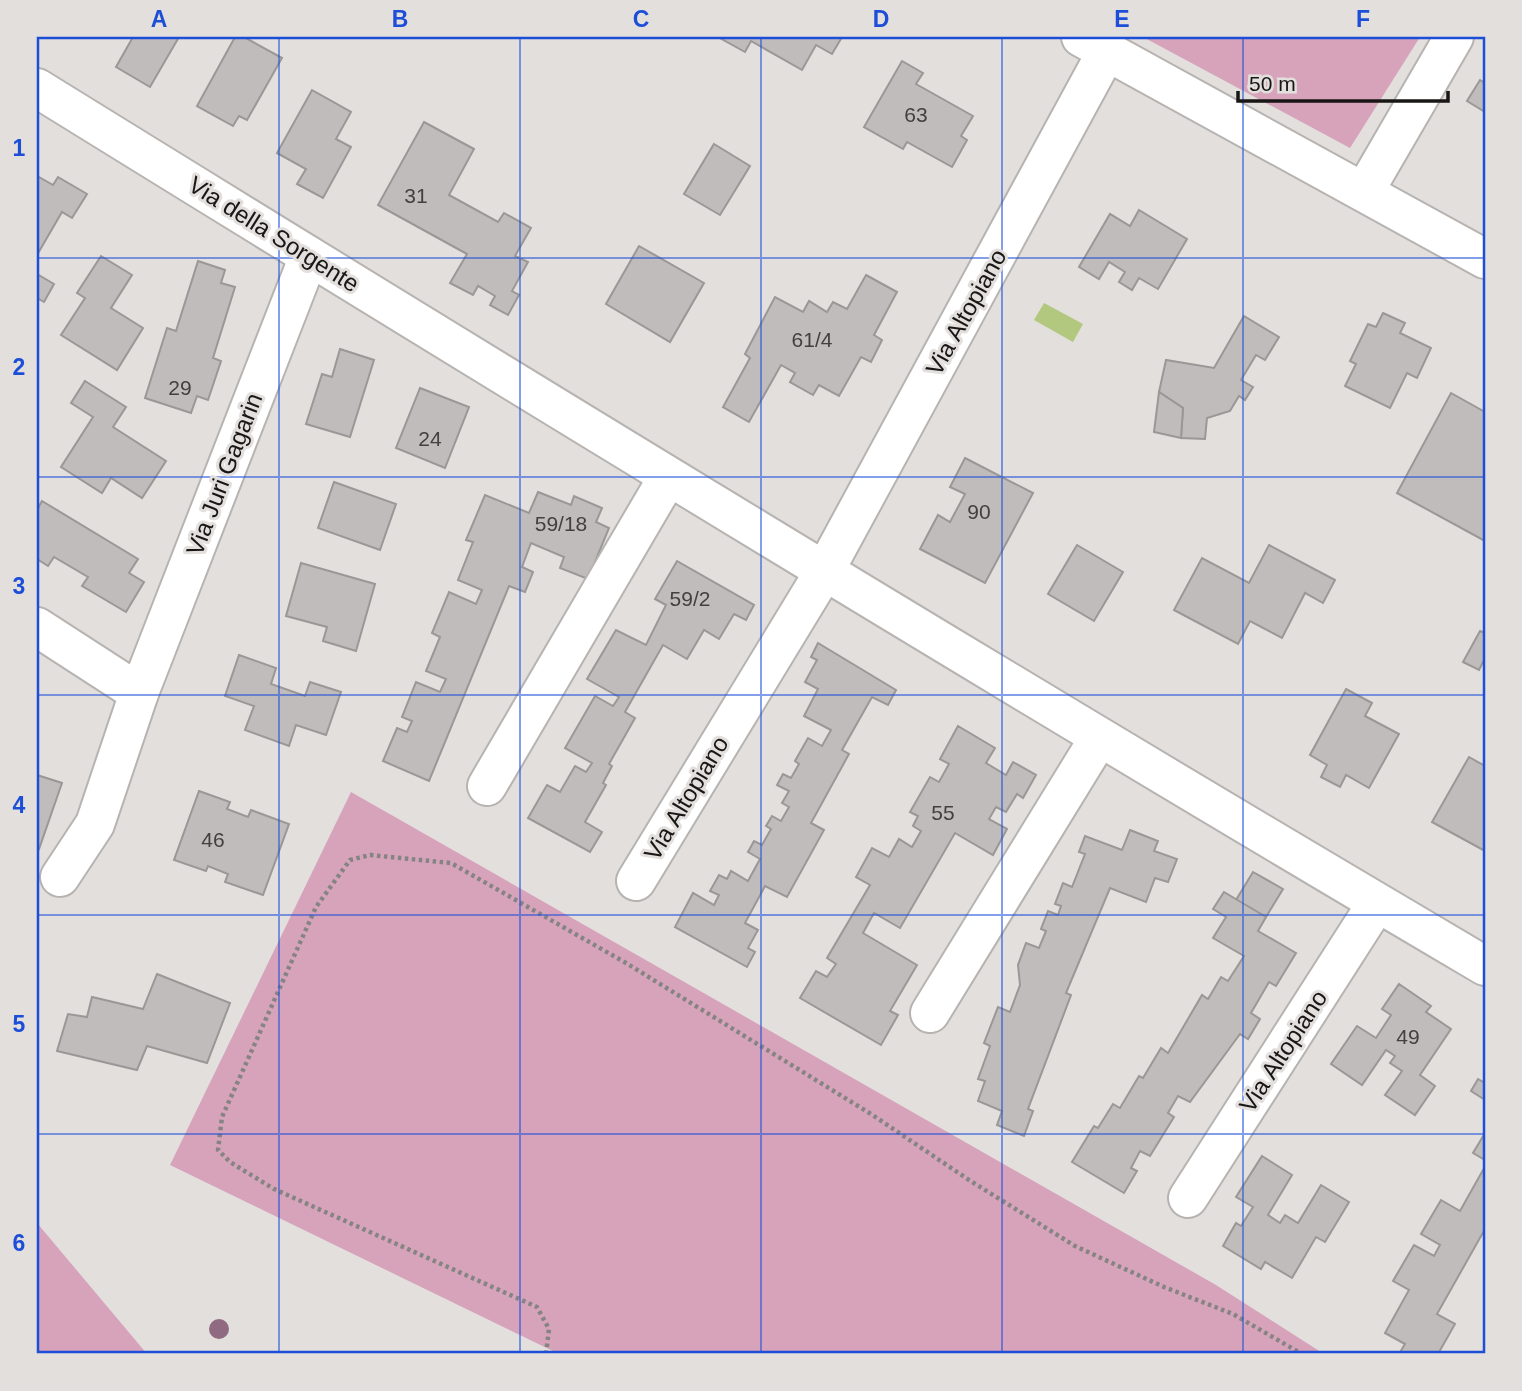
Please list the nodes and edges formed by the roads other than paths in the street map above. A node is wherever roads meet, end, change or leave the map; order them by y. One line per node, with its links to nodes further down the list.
1 (1454, 37): 4 (street)
2 (1094, 44): 4 (street, Via Altopiano); 8 (street, Via Altopiano)
3 (37, 88): 5 (street, Via della Sorgente)
4 (1364, 192): 6 (street, Via Altopiano)
5 (309, 256): 7 (street, Via della Sorgente); 10 (street, Via Juri Gagarin)
6 (1485, 259)
7 (668, 477): 8 (street); 12 (street)
8 (824, 572): 11 (street); 14 (street, Via Altopiano)
9 (37, 627): 10 (street)
10 (139, 693): 13 (street, Via Juri Gagarin)
11 (1099, 738): 15 (street); 17 (street)
12 (486, 786)
13 (60, 877)
14 (636, 881)
15 (1377, 903): 16 (street); 18 (street, Via Altopiano)
16 (1485, 967)
17 (930, 1013)
18 (1188, 1198)

